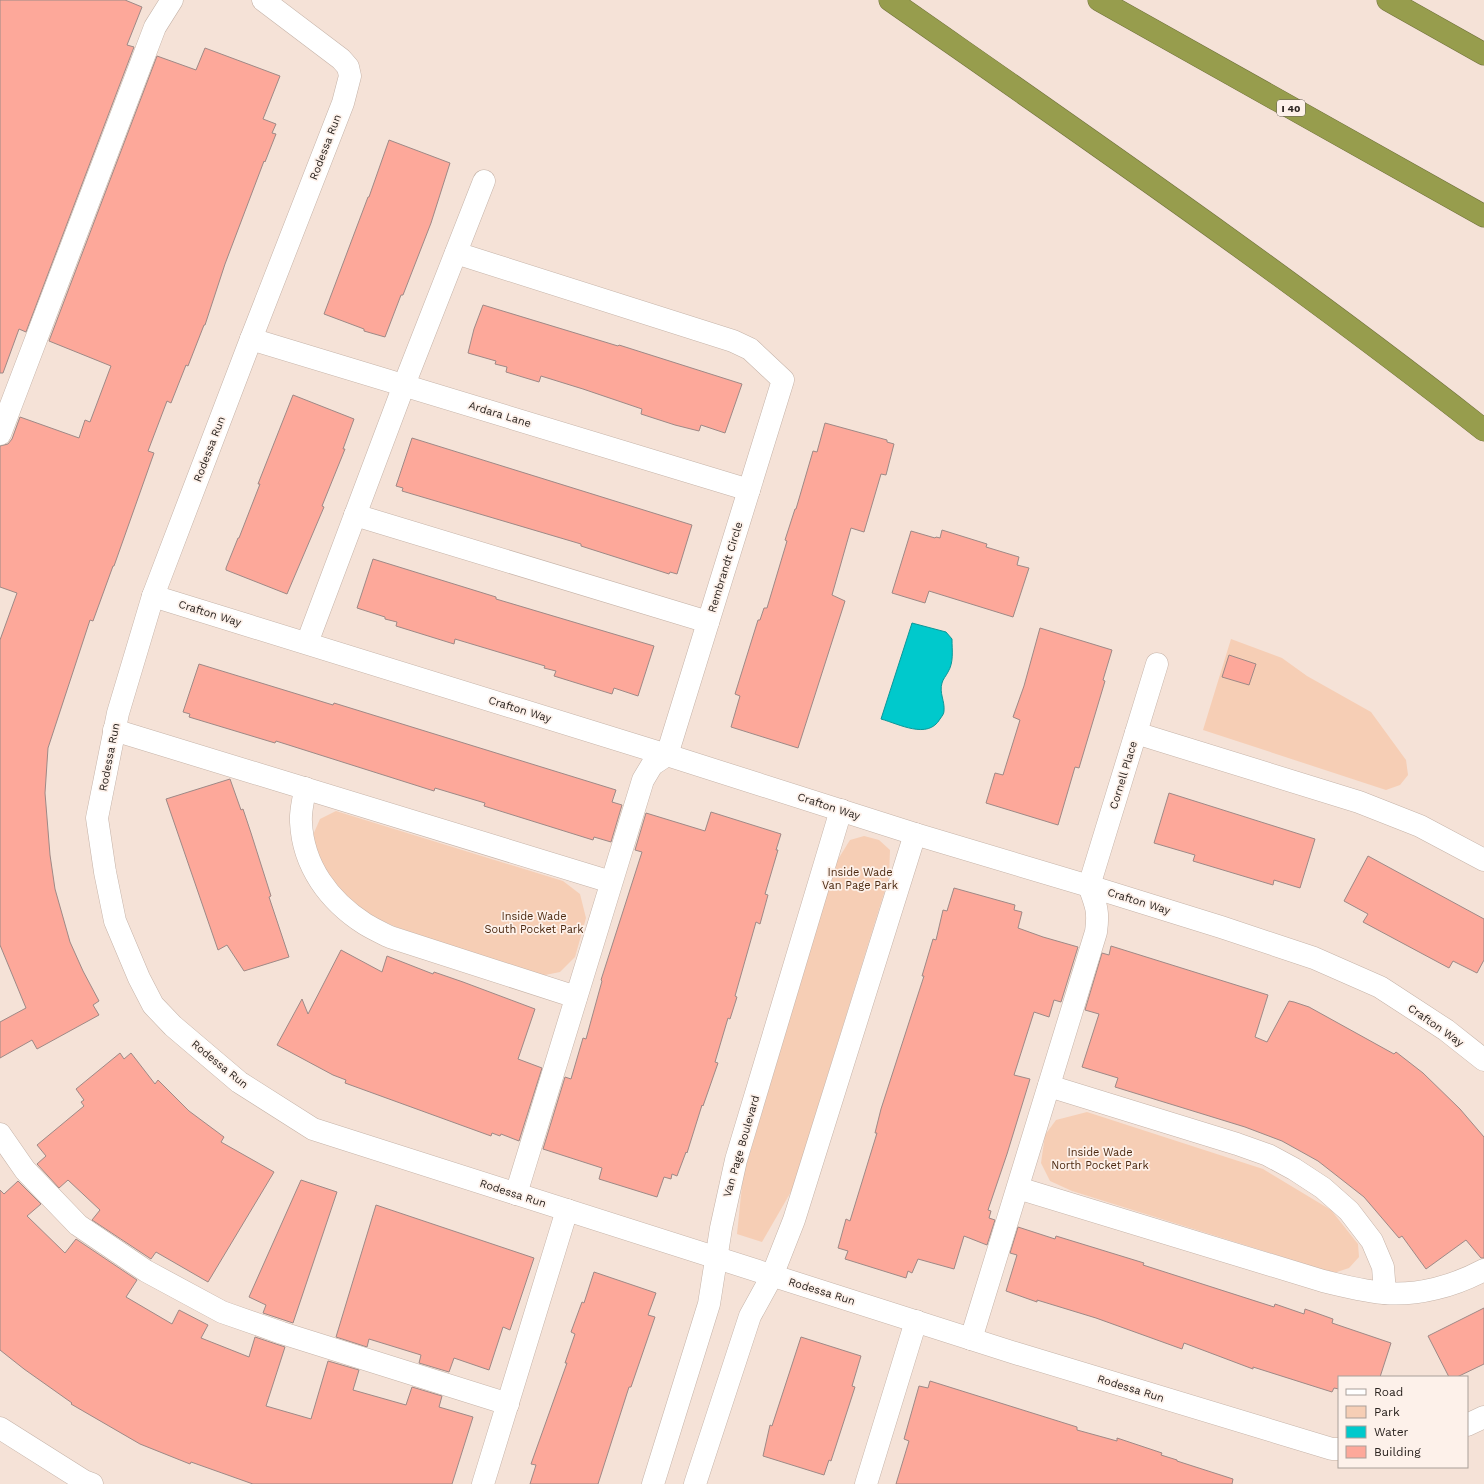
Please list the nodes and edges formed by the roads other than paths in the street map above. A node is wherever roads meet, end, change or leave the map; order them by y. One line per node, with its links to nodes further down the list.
1 (172, 0): 13 (street)
2 (263, 0): 10 (street, Rodessa Run)
3 (890, 0): 12 (highway)
4 (1099, 0): 8 (highway, I 40)
5 (1388, 0): 6 (highway)
6 (1484, 54)
7 (484, 181): 9 (street)
8 (1484, 216)
9 (456, 253): 11 (street); 14 (street, Rembrandt Circle)
10 (251, 339): 11 (street, Ardara Lane); 16 (street, Rodessa Run)
11 (404, 385): 14 (street, Ardara Lane); 15 (street)
12 (1484, 430)
13 (0, 434)
14 (749, 490): 17 (street, Rembrandt Circle)
15 (355, 515): 17 (street); 18 (street)
16 (153, 596): 18 (street, Crafton Way); 20 (street, Rodessa Run)
17 (708, 622): 22 (street, Rembrandt Circle)
18 (307, 643): 22 (street, Crafton Way)
19 (1157, 664): 21 (street, Cornell Place)
20 (114, 730): 23 (street); 34 (street, Rodessa Run)
21 (1136, 732): 26 (street); 28 (street, Cornell Place)
22 (668, 755): 24 (street, Crafton Way); 27 (street)
23 (305, 788): 27 (street); 29 (street)
24 (840, 810): 25 (street, Crafton Way); 36 (street, Van Page Boulevard)
25 (915, 834): 28 (street, Crafton Way); 38 (street)
26 (1484, 860)
27 (611, 882): 29 (street)
28 (1089, 886): 30 (street, Crafton Way); 31 (street)
29 (576, 997): 34 (street)
30 (1484, 1060)
31 (1048, 1086): 33 (street); 39 (street)
32 (0, 1134): 42 (street)
33 (1018, 1188): 39 (street); 41 (street)
34 (516, 1194): 35 (street, Rodessa Run)
35 (567, 1210): 36 (street, Rodessa Run); 42 (street)
36 (716, 1258): 38 (street, Rodessa Run); 49 (street, Van Page Boulevard)
37 (1484, 1270): 39 (street)
38 (772, 1276): 40 (street, Rodessa Run); 50 (street)
39 (1385, 1293)
40 (916, 1321): 41 (street, Rodessa Run); 51 (street)
41 (971, 1339): 46 (street, Rodessa Run)
42 (508, 1404): 48 (street)
43 (1484, 1417): 44 (street)
44 (1468, 1425)
45 (0, 1428): 47 (street)
46 (1338, 1449)
47 (92, 1484)
48 (483, 1484)
49 (653, 1484)
50 (695, 1484)
51 (866, 1484)

